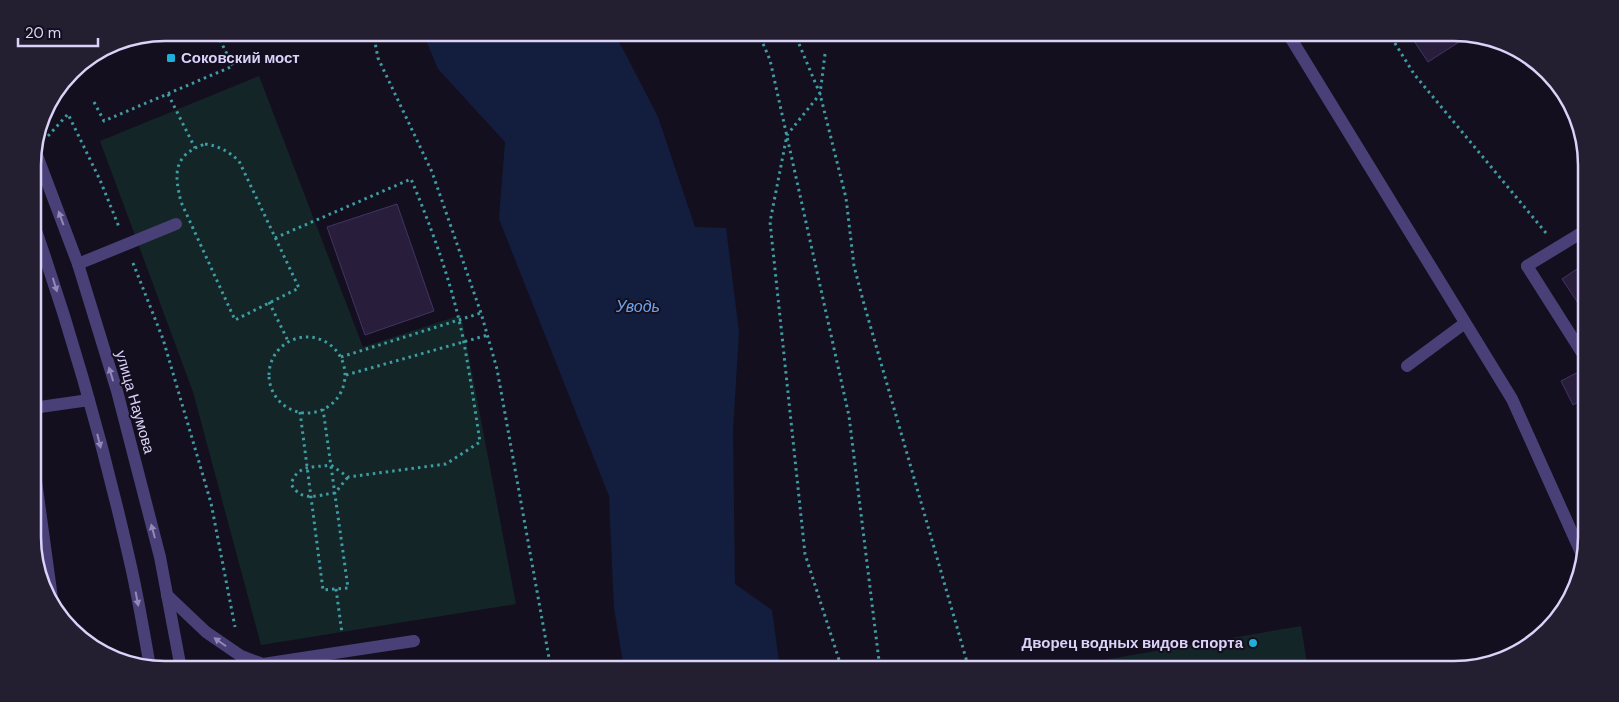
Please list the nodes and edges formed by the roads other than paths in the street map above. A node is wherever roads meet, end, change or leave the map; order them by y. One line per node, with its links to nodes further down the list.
1 (1293, 41): 7 (street)
2 (42, 168): 6 (street, улица Наумова, one-way to 2)
3 (176, 224): 6 (street)
4 (1578, 235): 8 (street)
5 (42, 247): 10 (street, one-way to 10)
6 (78, 264): 15 (street, улица Наумова, one-way to 6)
7 (1466, 323): 9 (street); 13 (street)
8 (1578, 346)
9 (1407, 366)
10 (89, 400): 11 (street); 17 (street, one-way to 17)
11 (41, 407)
12 (41, 518): 14 (street)
13 (1578, 545)
14 (50, 581)
15 (168, 595): 18 (street, улица Наумова); 19 (street, one-way to 15)
16 (414, 641): 20 (street)
17 (148, 659)
18 (179, 661)
19 (251, 661)
20 (298, 661)

